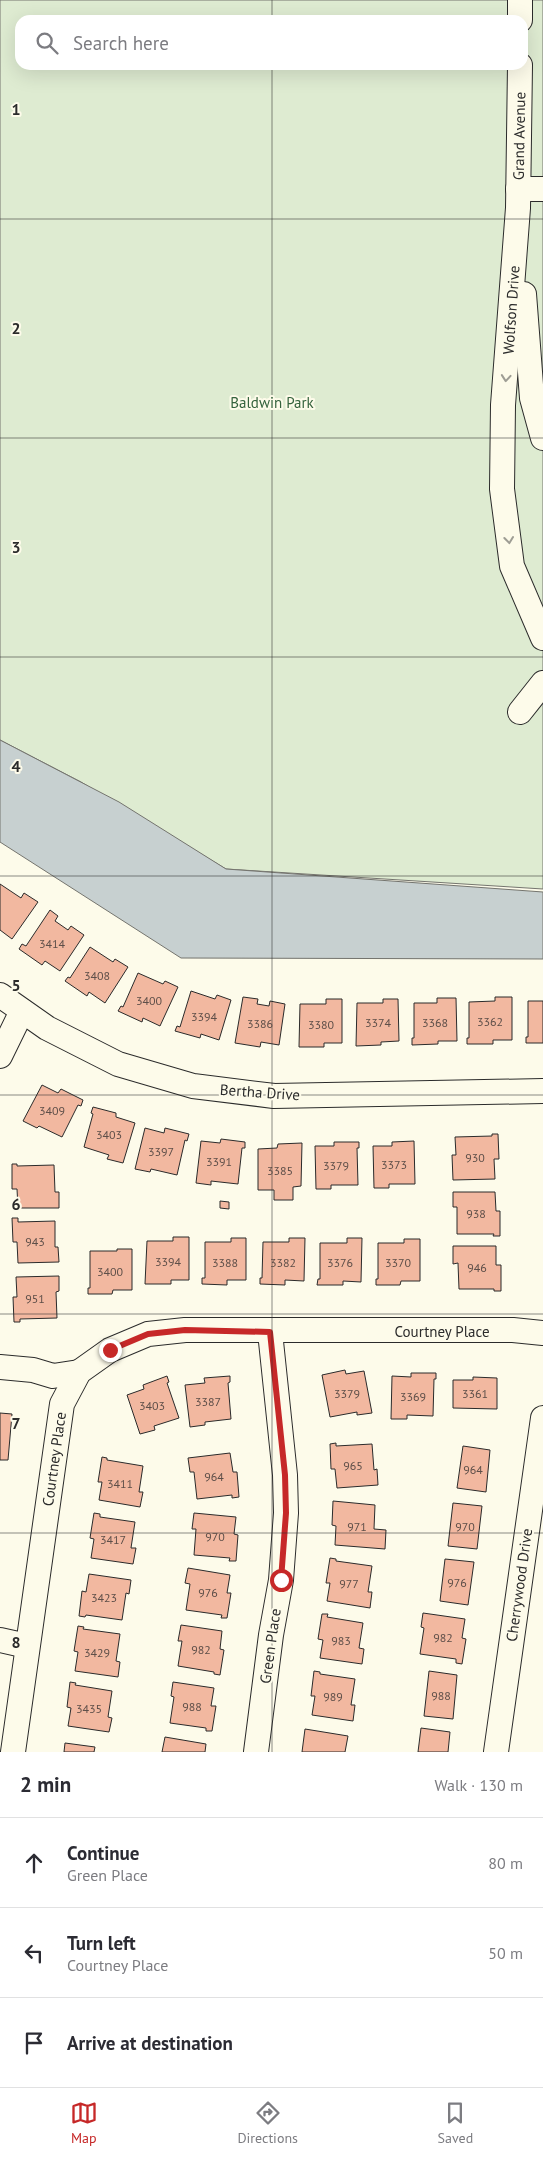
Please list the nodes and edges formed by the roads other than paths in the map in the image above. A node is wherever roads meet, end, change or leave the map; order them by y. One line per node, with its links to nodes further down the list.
1 (520, 0): 2 (street)
2 (520, 15)
3 (520, 70): 5 (street, Grand Avenue)
4 (543, 189): 5 (street)
5 (518, 198): 6 (street, Wolfson Drive); 7 (street, Wolfson Drive, one-way to 7)
6 (543, 438)
7 (543, 638)
8 (543, 683): 9 (street)
9 (520, 712)
10 (0, 995): 11 (street, Bertha Drive)
11 (22, 1011): 12 (street); 13 (street, Bertha Drive)
12 (0, 1056)
13 (543, 1091)
14 (270, 1332): 15 (street, Courtney Place); 17 (street, Courtney Place); 22 (street, Green Place)
15 (543, 1333)
16 (0, 1367): 17 (street)
17 (79, 1372): 20 (street, Courtney Place)
18 (543, 1418): 23 (street, Cherrywood Drive)
19 (0, 1640): 20 (street)
20 (27, 1646): 21 (street, Courtney Place)
21 (12, 1752)
22 (256, 1752)
23 (496, 1752)

